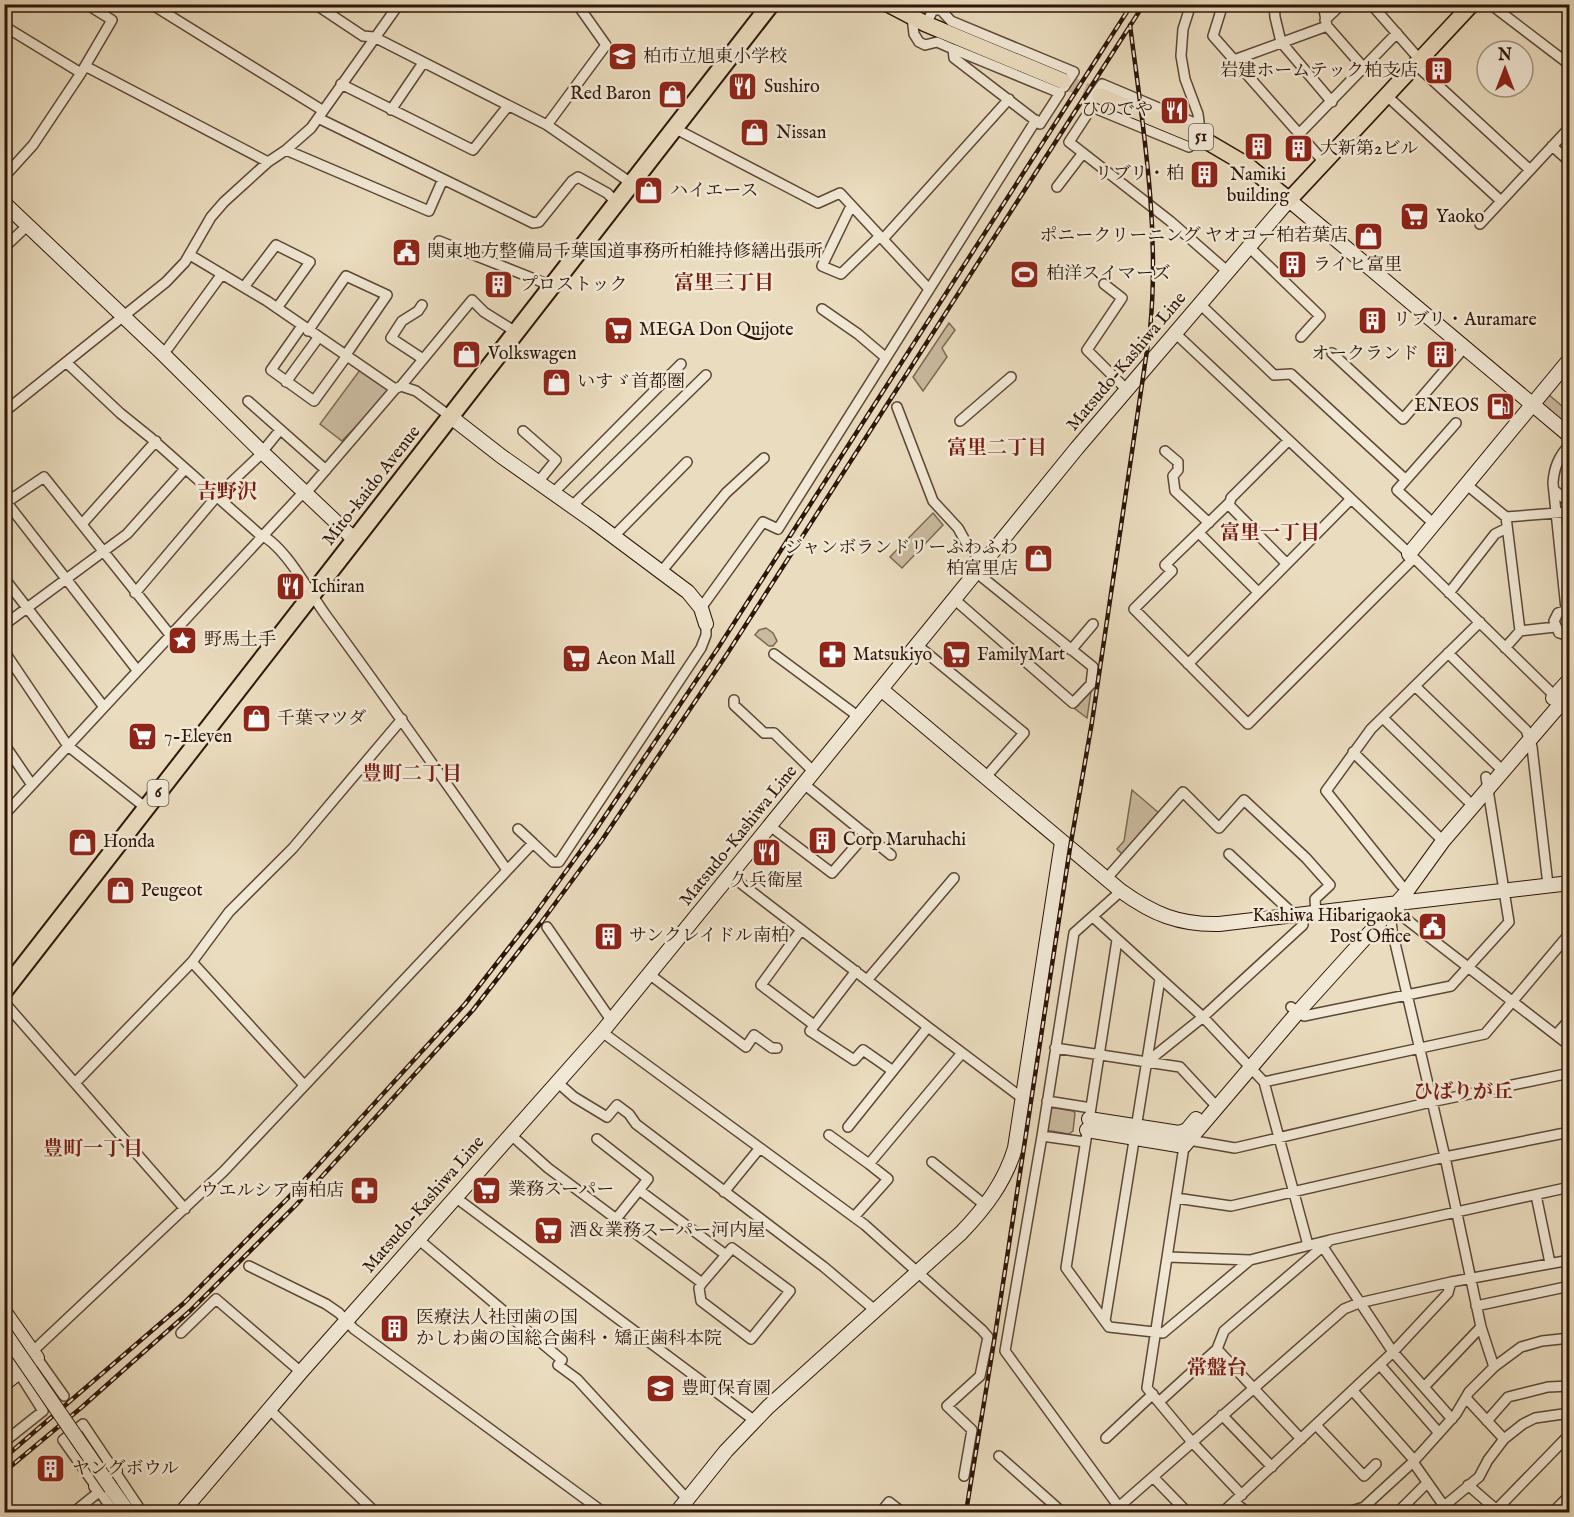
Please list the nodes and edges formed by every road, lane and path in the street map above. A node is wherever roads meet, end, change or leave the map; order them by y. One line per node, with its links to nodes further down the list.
1 (86, 4): 28 (street)
2 (151, 4): 37 (street)
3 (315, 4): 20 (street)
4 (399, 4): 20 (street)
5 (577, 4): 39 (street)
6 (771, 4): 41 (highway, Mito-kaido Avenue / 6)
7 (888, 4): 16 (main road)
8 (1191, 4): 42 (street)
9 (1224, 4): 23 (street)
10 (1275, 4): 21 (street)
11 (1323, 4): 17 (street)
12 (1342, 4): 17 (street)
13 (1371, 4): 19 (street)
14 (1472, 4): 24 (main road)
15 (1490, 4): 26 (street)
16 (919, 20): 22 (street); 30 (main road)
17 (1326, 23): 21 (street); 27 (street)
18 (4, 26): 28 (street)
19 (1397, 33): 24 (street); 27 (street)
20 (374, 38): 25 (street); 29 (street)
21 (1281, 42): 23 (street); 34 (street)
22 (953, 49): 30 (street); 32 (street)
23 (1234, 60): 43 (street)
24 (1417, 62): 31 (main road); 50 (street)
25 (423, 63): 35 (street); 36 (street)
26 (1569, 65)
27 (1364, 68): 34 (street)
28 (83, 70): 47 (street); 51 (street)
29 (341, 84): 36 (street); 37 (street)
30 (1061, 87): 38 (street)
31 (1387, 96): 48 (main road); 56 (street)
32 (1009, 99): 38 (street); 62 (street)
33 (1096, 102): 42 (main road, 51); 46 (street)
34 (1332, 102): 43 (street)
35 (508, 106): 36 (street); 39 (street)
36 (391, 110)
37 (320, 114): 45 (street); 52 (street)
38 (1036, 120): 72 (street)
39 (547, 125): 53 (street)
40 (1569, 127): 44 (street)
41 (674, 128): 53 (highway, Mito-kaido Avenue / 6); 59 (street)
42 (1200, 130): 55 (main road, 51)
43 (1299, 134): 48 (street)
44 (1552, 146): 49 (street); 50 (street)
45 (286, 150): 47 (street); 52 (street)
46 (1083, 153): 54 (street); 67 (street)
47 (268, 162): 66 (street)
48 (1324, 162): 55 (main road)
49 (1569, 162)
50 (1530, 170): 56 (street)
51 (4, 177)
52 (443, 179): 57 (street)
53 (631, 183): 57 (highway, Mito-kaido Avenue / 6)
54 (1057, 187)
55 (1289, 200): 65 (street, Matsudo-Kashiwa Line); 83 (street)
56 (1501, 201): 60 (street)
57 (617, 202): 70 (highway, Mito-kaido Avenue / 6)
58 (4, 203): 61 (street)
59 (851, 206): 62 (street); 62 (street)
60 (1480, 224)
61 (28, 225): 64 (street); 77 (street)
62 (881, 237): 72 (street)
63 (440, 241): 70 (street)
64 (7, 245)
65 (1248, 246): 67 (street, Matsudo-Kashiwa Line); 81 (street)
66 (190, 255): 68 (street); 77 (street)
67 (1227, 272): 73 (street, Matsudo-Kashiwa Line)
68 (222, 274): 71 (street); 84 (street)
69 (1104, 285): 96 (street)
70 (552, 286): 79 (highway, Mito-kaido Avenue / 6)
71 (244, 287): 75 (street); 75 (street)
72 (928, 289): 87 (street)
73 (1200, 304): 80 (street, Matsudo-Kashiwa Line); 116 (street)
74 (422, 305): 88 (street)
75 (277, 308): 78 (street)
76 (822, 309): 87 (street)
77 (124, 316): 84 (street); 90 (street)
78 (305, 328): 82 (street); 86 (street); 94 (street)
79 (516, 332): 88 (street); 101 (highway, Mito-kaido Avenue / 6)
80 (1175, 333): 96 (street, Matsudo-Kashiwa Line); 108 (street)
81 (1301, 337)
82 (318, 338): 86 (street); 94 (street)
83 (1464, 348): 85 (street); 98 (street)
84 (162, 353): 111 (street)
85 (1332, 353)
86 (345, 356): 94 (street); 95 (street)
87 (885, 357): 153 (street)
88 (423, 359): 95 (street)
89 (1569, 359): 98 (street)
90 (67, 363): 100 (street); 107 (street)
91 (681, 364): 121 (street)
92 (706, 375): 127 (street)
93 (1011, 377): 102 (street)
94 (286, 381)
95 (398, 388): 101 (street); 115 (street)
96 (1126, 389): 142 (street, Matsudo-Kashiwa Line)
97 (248, 401): 104 (street)
98 (1533, 405): 106 (street); 118 (street)
99 (897, 407): 142 (street)
100 (4, 412)
101 (451, 417): 117 (street); 138 (highway, Mito-kaido Avenue / 6)
102 (960, 421)
103 (1456, 423): 116 (street)
104 (280, 430): 111 (street); 115 (street)
105 (523, 431): 117 (street)
106 (1569, 436)
107 (156, 441): 114 (street); 132 (street)
108 (1288, 441): 123 (street); 126 (street)
109 (1569, 444): 119 (street)
110 (1165, 451): 131 (street)
111 (262, 452): 120 (street); 122 (street)
112 (764, 458): 143 (street)
113 (687, 462): 137 (street)
114 (185, 469): 122 (street); 139 (street)
115 (326, 470): 120 (street)
116 (1406, 480): 133 (street)
117 (538, 482): 121 (street)
118 (1467, 485): 130 (street); 133 (street)
119 (1554, 490): 125 (street); 129 (street)
120 (304, 493): 136 (street); 138 (street)
121 (553, 493): 127 (street)
122 (217, 496): 136 (street); 149 (street)
123 (1351, 499): 140 (street); 141 (street)
124 (5, 502): 132 (street); 145 (street)
125 (1569, 503)
126 (1228, 504): 131 (street); 141 (street)
127 (572, 506): 137 (street)
128 (1569, 512): 129 (street)
129 (1556, 513): 130 (street); 146 (street)
130 (1506, 517): 134 (street)
131 (1209, 523): 135 (street)
132 (82, 524): 139 (street)
133 (1434, 524): 140 (street)
134 (1507, 528): 148 (street); 160 (street)
135 (1199, 533): 147 (street); 169 (street)
136 (263, 536): 150 (street); 161 (street)
137 (614, 536): 143 (street)
138 (355, 540): 150 (highway, Mito-kaido Avenue / 6)
139 (102, 551): 145 (street); 149 (street)
140 (1411, 556): 148 (street); 169 (street)
141 (1286, 563): 147 (street)
142 (981, 567): 151 (street, Matsudo-Kashiwa Line); 165 (street)
143 (661, 572): 153 (street)
144 (4, 578): 152 (street)
145 (66, 579): 152 (street); 170 (street)
146 (1566, 582): 154 (street)
147 (1258, 592): 169 (street)
148 (1449, 592): 155 (street)
149 (135, 593): 161 (street)
150 (312, 593): 179 (street); 191 (highway, Mito-kaido Avenue / 6)
151 (954, 599): 163 (street, Matsudo-Kashiwa Line); 165 (street)
152 (27, 607): 158 (street); 176 (street)
153 (701, 608): 156 (street)
154 (1568, 609): 159 (street)
155 (1480, 622): 164 (street); 168 (street)
156 (706, 624): 198 (street)
157 (1093, 624): 165 (street)
158 (4, 625)
159 (1555, 627): 160 (street); 162 (street)
160 (1520, 631): 164 (street)
161 (171, 636): 170 (street)
162 (1569, 636)
163 (917, 645): 173 (street, Matsudo-Kashiwa Line); 186 (street)
164 (1505, 648): 175 (street)
165 (1071, 650)
166 (4, 651): 182 (street)
167 (774, 654): 177 (street)
168 (1448, 654): 172 (street); 180 (street)
169 (1188, 663)
170 (137, 670): 176 (street)
171 (1569, 679): 175 (street)
172 (1415, 686): 178 (street); 184 (street)
173 (882, 690): 177 (street, Matsudo-Kashiwa Line); 186 (street)
174 (734, 700): 185 (street)
175 (1564, 701): 180 (street)
176 (104, 707): 182 (street)
177 (859, 717): 185 (street, Matsudo-Kashiwa Line)
178 (1383, 718): 183 (street); 190 (street)
179 (402, 720): 201 (street); 217 (street)
180 (1527, 735): 184 (street); 207 (street)
181 (4, 744): 189 (street)
182 (68, 746): 189 (street); 191 (street)
183 (1353, 752): 196 (street); 206 (street)
184 (1499, 768): 187 (street)
185 (814, 772): 188 (street, Matsudo-Kashiwa Line)
186 (985, 777): 197 (street)
187 (1487, 783): 190 (street); 196 (street); 208 (street)
188 (804, 784): 193 (street, Matsudo-Kashiwa Line); 195 (street)
189 (32, 785): 192 (street)
190 (1467, 800): 196 (street)
191 (146, 808): 223 (highway, Mito-kaido Avenue / 6)
192 (4, 815)
193 (770, 826): 195 (street); 202 (street, Matsudo-Kashiwa Line)
194 (518, 829): 198 (street)
195 (866, 834): 200 (street)
196 (1440, 838): 206 (street); 210 (street)
197 (1062, 842): 204 (street); 249 (street)
198 (533, 843): 201 (street)
199 (1229, 854): 211 (street)
200 (891, 855)
201 (507, 870): 248 (street)
202 (730, 875): 214 (street); 220 (street, Matsudo-Kashiwa Line)
203 (954, 878): 221 (street)
204 (1107, 878): 209 (street); 211 (street)
205 (1569, 883): 207 (street)
206 (1401, 885): 210 (street)
207 (1548, 885): 208 (street)
208 (1505, 890): 210 (street); 218 (street)
209 (1121, 891): 211 (street); 212 (street)
210 (1390, 906): 211 (street); 218 (street); 224 (street); 227 (street)
211 (1303, 915): 228 (street)
212 (1093, 917): 216 (street); 237 (street)
213 (547, 927): 230 (street)
214 (801, 930): 219 (street); 231 (street)
215 (1569, 933): 226 (street)
216 (1116, 940): 222 (street); 240 (street)
217 (192, 962): 247 (street); 248 (street)
218 (1468, 966): 224 (street); 226 (street)
219 (856, 971): 221 (street); 231 (street)
220 (650, 975): 230 (street, Matsudo-Kashiwa Line); 236 (street)
221 (868, 979): 232 (street)
222 (1160, 979): 228 (street); 241 (street)
223 (4, 991)
224 (1407, 995): 227 (street); 238 (street)
225 (4, 1002): 247 (street)
226 (1513, 1002): 234 (street); 238 (street)
227 (1295, 1009): 242 (street)
228 (1203, 1017): 241 (street); 242 (street)
229 (1569, 1019): 234 (street)
230 (611, 1020): 233 (street, Matsudo-Kashiwa Line)
231 (814, 1025): 243 (street)
232 (928, 1028): 239 (street); 243 (street)
233 (602, 1032): 245 (street, Matsudo-Kashiwa Line); 263 (street)
234 (1556, 1035): 235 (street)
235 (1569, 1047)
236 (777, 1048)
237 (1055, 1048): 240 (street); 250 (street)
238 (1419, 1048): 246 (street); 251 (street)
239 (962, 1053): 249 (street); 266 (street)
240 (1099, 1054): 241 (street); 253 (street)
241 (1147, 1062): 252 (street); 255 (street)
242 (1248, 1065): 246 (street); 252 (street)
243 (893, 1071): 254 (street)
244 (1569, 1073): 251 (street)
245 (557, 1082): 257 (street, Matsudo-Kashiwa Line); 270 (street)
246 (1264, 1082): 260 (street)
247 (75, 1083): 275 (street)
248 (304, 1085): 275 (street)
249 (1022, 1098): 274 (street)
250 (1047, 1101): 253 (street); 259 (street)
251 (1431, 1102): 260 (street); 264 (street)
252 (1215, 1104): 262 (street)
253 (1088, 1125): 255 (street); 259 (street); 298 (street)
254 (848, 1127)
255 (1136, 1132): 262 (street); 298 (street)
256 (1569, 1132): 264 (street)
257 (511, 1135): 272 (street, Matsudo-Kashiwa Line); 278 (street)
258 (829, 1136): 266 (street)
259 (1042, 1136): 348 (street)
260 (1280, 1137): 262 (street); 269 (street)
261 (597, 1139): 268 (street)
262 (1187, 1139): 273 (street)
263 (759, 1149): 270 (street); 277 (street)
264 (1445, 1157): 269 (street); 276 (street)
265 (932, 1162): 274 (street)
266 (869, 1164): 277 (street)
267 (1569, 1187): 271 (street)
268 (639, 1190): 278 (street); 282 (street)
269 (1294, 1191): 273 (street); 281 (street)
270 (724, 1192): 296 (street)
271 (1536, 1195): 276 (street); 286 (street)
272 (455, 1197): 279 (street, Matsudo-Kashiwa Line); 324 (street)
273 (1176, 1198): 283 (street)
274 (986, 1206): 288 (street)
275 (185, 1209): 307 (street)
276 (1457, 1212): 280 (street); 289 (street)
277 (854, 1217): 288 (street)
278 (616, 1219): 291 (street)
279 (418, 1239): 297 (street, Matsudo-Kashiwa Line); 346 (street)
280 (1326, 1244): 281 (street); 293 (street); 304 (street)
281 (1308, 1245): 284 (street)
282 (726, 1255): 291 (street); 291 (street)
283 (1168, 1257): 284 (street); 301 (street)
284 (1250, 1260): 301 (street)
285 (1569, 1260): 286 (street)
286 (1550, 1263): 289 (street)
287 (249, 1266): 297 (street)
288 (917, 1272): 296 (street); 339 (street)
289 (1470, 1278): 290 (street); 294 (street)
290 (1451, 1282): 293 (street); 306 (street)
291 (702, 1283)
292 (1569, 1286): 294 (street)
293 (1359, 1303): 306 (street); 315 (street)
294 (1476, 1306): 299 (street)
295 (4, 1311): 307 (street)
296 (876, 1311): 324 (street)
297 (346, 1320): 310 (street, Matsudo-Kashiwa Line); 356 (street)
298 (1105, 1321): 301 (street)
299 (1481, 1327): 309 (street); 314 (street)
300 (4, 1332): 343 (street, bridge)
301 (1155, 1332): 318 (street)
302 (181, 1333): 310 (street)
303 (1569, 1338): 309 (street)
304 (1218, 1349): 315 (street); 318 (street)
305 (4, 1351): 311 (street)
306 (1393, 1352): 308 (street); 314 (street)
307 (34, 1355): 311 (street); 317 (street)
308 (1380, 1365): 316 (street); 327 (street)
309 (1494, 1367): 319 (street)
310 (301, 1372): 320 (street, Matsudo-Kashiwa Line)
311 (19, 1373): 312 (street); 332 (street)
312 (4, 1384)
313 (1569, 1386): 325 (street)
314 (1424, 1387): 323 (street)
315 (1254, 1388): 322 (street); 330 (street)
316 (1353, 1391): 326 (street); 335 (street)
317 (64, 1396)
318 (1156, 1398): 329 (street); 333 (street)
319 (1466, 1398): 323 (street); 325 (street)
320 (269, 1409): 354 (street, Matsudo-Kashiwa Line); 355 (street)
321 (1569, 1413): 331 (street)
322 (1222, 1415): 333 (street); 337 (street)
323 (1452, 1419): 327 (street)
324 (755, 1421): 346 (street)
325 (1487, 1421): 331 (street)
326 (1316, 1425): 330 (street); 336 (street)
327 (1440, 1433): 335 (street)
328 (1569, 1434): 349 (street)
329 (1106, 1438)
330 (1301, 1439): 337 (street)
331 (1504, 1439): 342 (street)
332 (4, 1442)
333 (1192, 1442): 340 (street); 345 (street)
334 (999, 1456): 360 (street)
335 (1414, 1461): 341 (street); 364 (street)
336 (1376, 1464)
337 (1272, 1467): 345 (street)
338 (115, 1472): 343 (street); 343 (street); 353 (street)
339 (964, 1476)
340 (1153, 1477): 348 (street); 361 (street)
341 (1427, 1483): 347 (street); 365 (street)
342 (1468, 1485): 347 (street); 349 (street)
343 (102, 1489): 350 (street); 351 (street); 352 (street)
344 (1569, 1495): 366 (street)
345 (1238, 1499): 362 (street); 363 (street)
346 (688, 1500): 357 (street)
347 (1445, 1509)
348 (1116, 1510)
349 (1498, 1511)
350 (74, 1512)
351 (114, 1512)
352 (128, 1512)
353 (142, 1512)
354 (182, 1512)
355 (375, 1512)
356 (603, 1512)
357 (677, 1512)
358 (881, 1512): 359 (street)
359 (902, 1512)
360 (1062, 1512)
361 (1187, 1512)
362 (1223, 1512)
363 (1246, 1512)
364 (1348, 1512)
365 (1398, 1512)
366 (1553, 1512)

